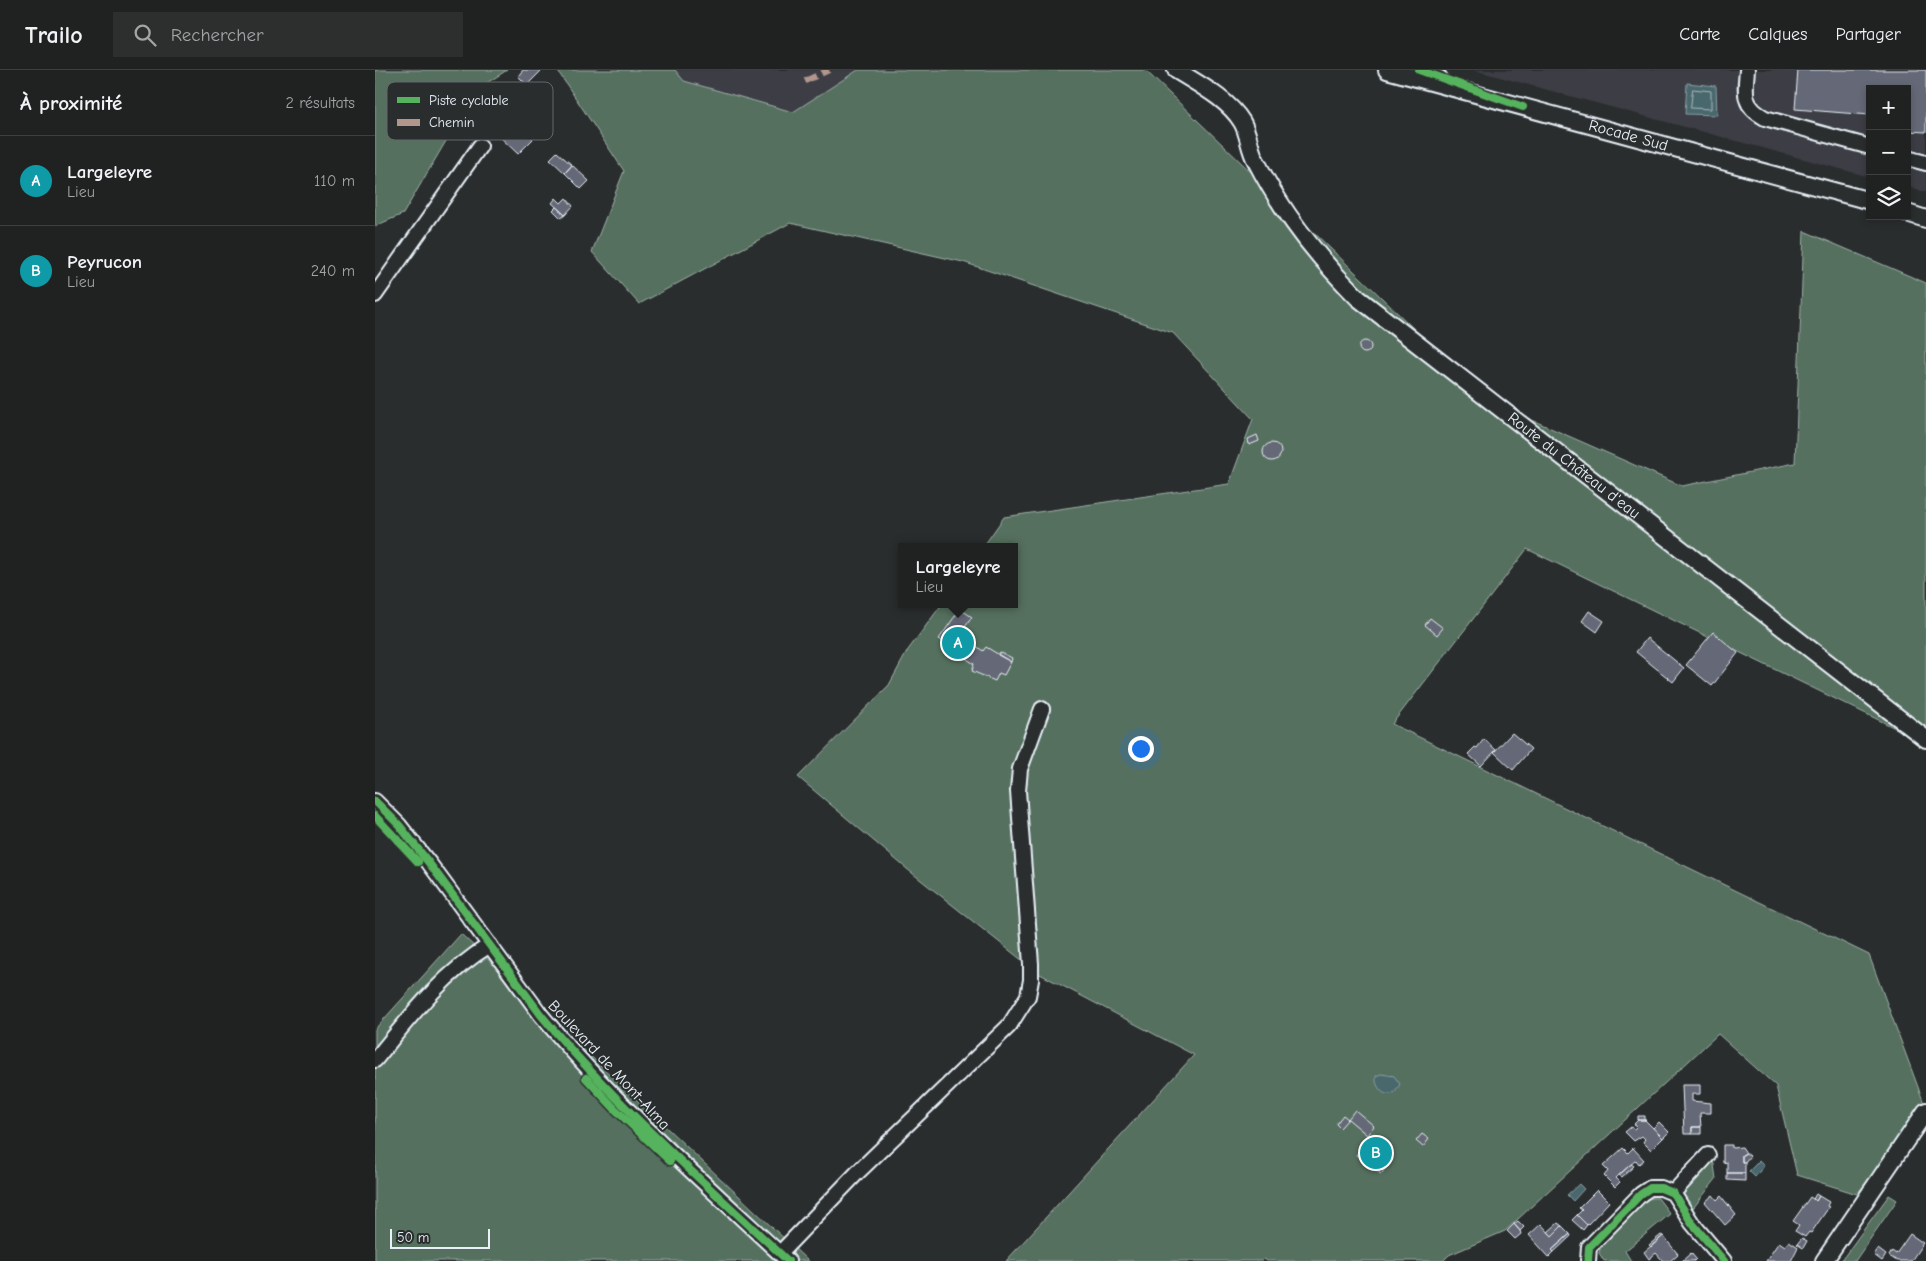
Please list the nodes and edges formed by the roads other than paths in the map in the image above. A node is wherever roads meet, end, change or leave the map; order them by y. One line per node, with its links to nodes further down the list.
1 (1176, 70): 15 (main road, Route du Château d'eau)
2 (1387, 70): 5 (main road, Rocade Sud)
3 (1419, 70): 5 (street)
4 (1747, 70): 7 (street)
5 (1523, 107): 10 (main road, Rocade Sud)
6 (480, 146): 13 (street)
7 (1866, 146)
8 (1911, 159): 9 (street)
9 (1926, 163)
10 (1866, 200)
11 (1911, 214): 12 (main road)
12 (1926, 219)
13 (375, 295)
14 (1042, 709): 24 (street)
15 (1926, 739)
16 (375, 801): 17 (street, Boulevard de Mont-Alma)
17 (490, 945): 18 (street); 24 (street, Boulevard de Mont-Alma)
18 (375, 1060)
19 (1926, 1111): 21 (main road)
20 (1926, 1116): 21 (main road)
21 (1906, 1142): 27 (main road)
22 (1708, 1155): 23 (street)
23 (1673, 1193): 25 (street); 26 (street)
24 (784, 1257)
25 (1588, 1261)
26 (1724, 1261)
27 (1824, 1261)

